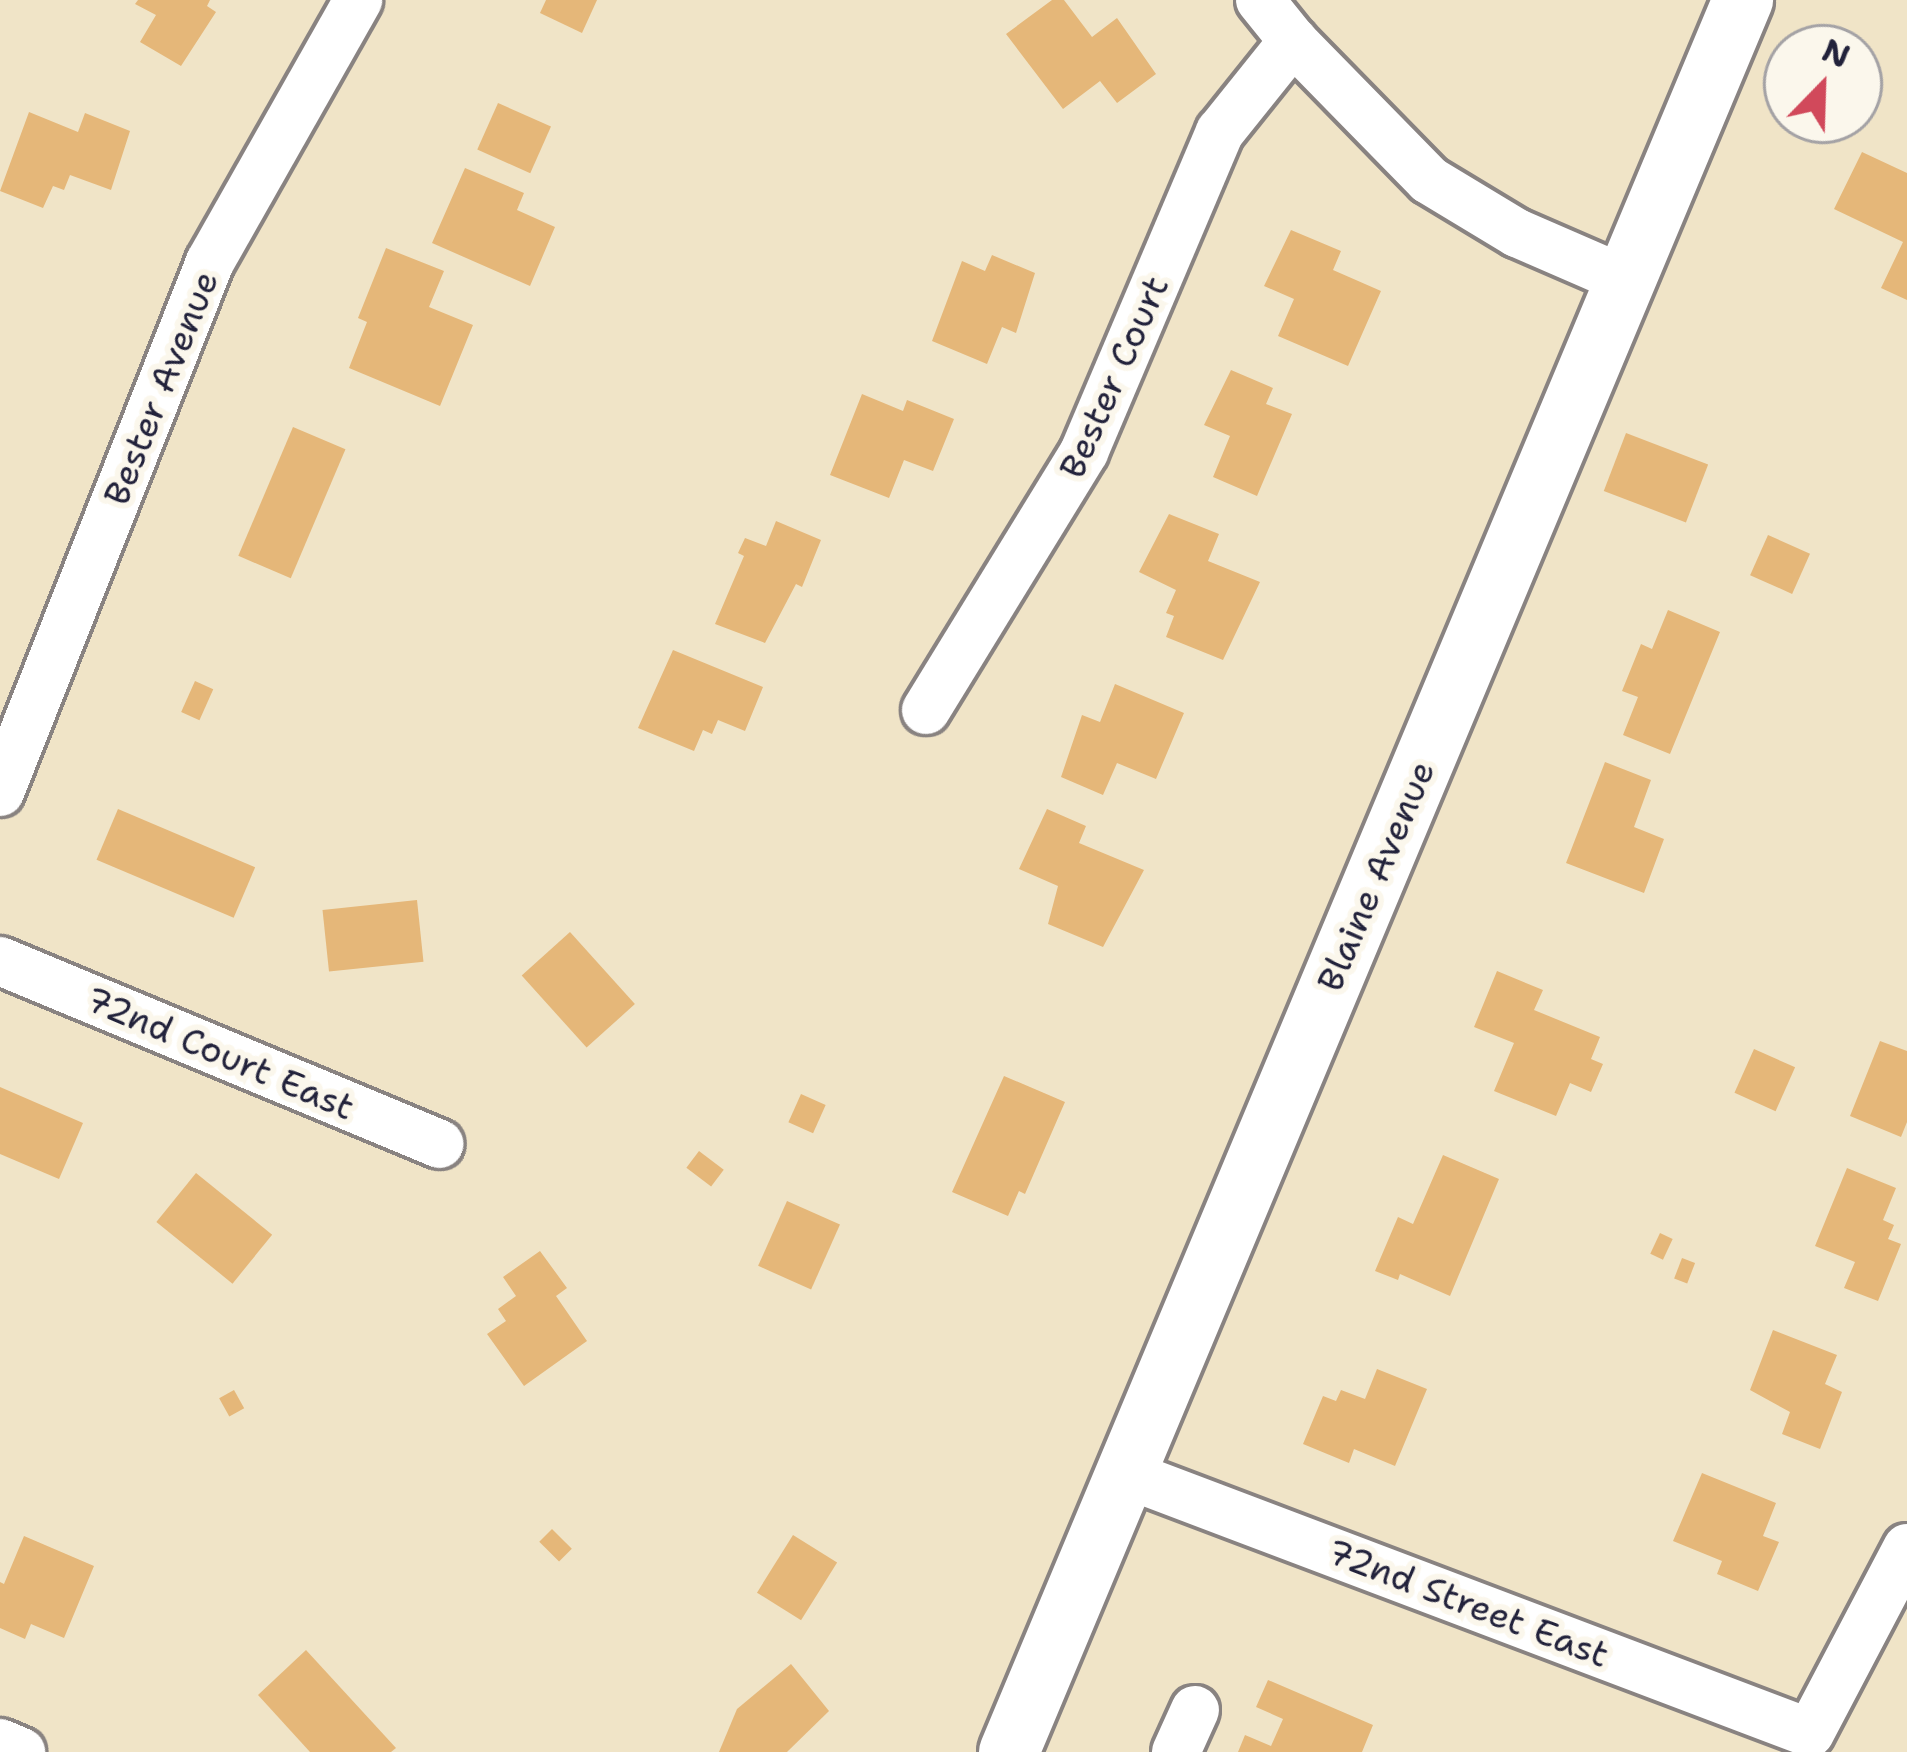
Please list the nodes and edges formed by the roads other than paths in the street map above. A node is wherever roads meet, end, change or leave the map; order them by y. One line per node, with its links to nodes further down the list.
1 (358, 0): 7 (street, Bester Avenue)
2 (1260, 0): 4 (street)
3 (1743, 0): 5 (street, Blaine Avenue)
4 (1293, 41): 5 (street); 6 (street, Bester Court)
5 (1625, 280): 10 (street, Blaine Avenue)
6 (926, 710)
7 (0, 792)
8 (0, 962): 9 (street, 72nd Court East)
9 (439, 1144)
10 (1126, 1474): 11 (street, 72nd Street East); 14 (street, Blaine Avenue)
11 (1907, 1548)
12 (0, 1743): 13 (street)
13 (21, 1752)
14 (1010, 1752)

